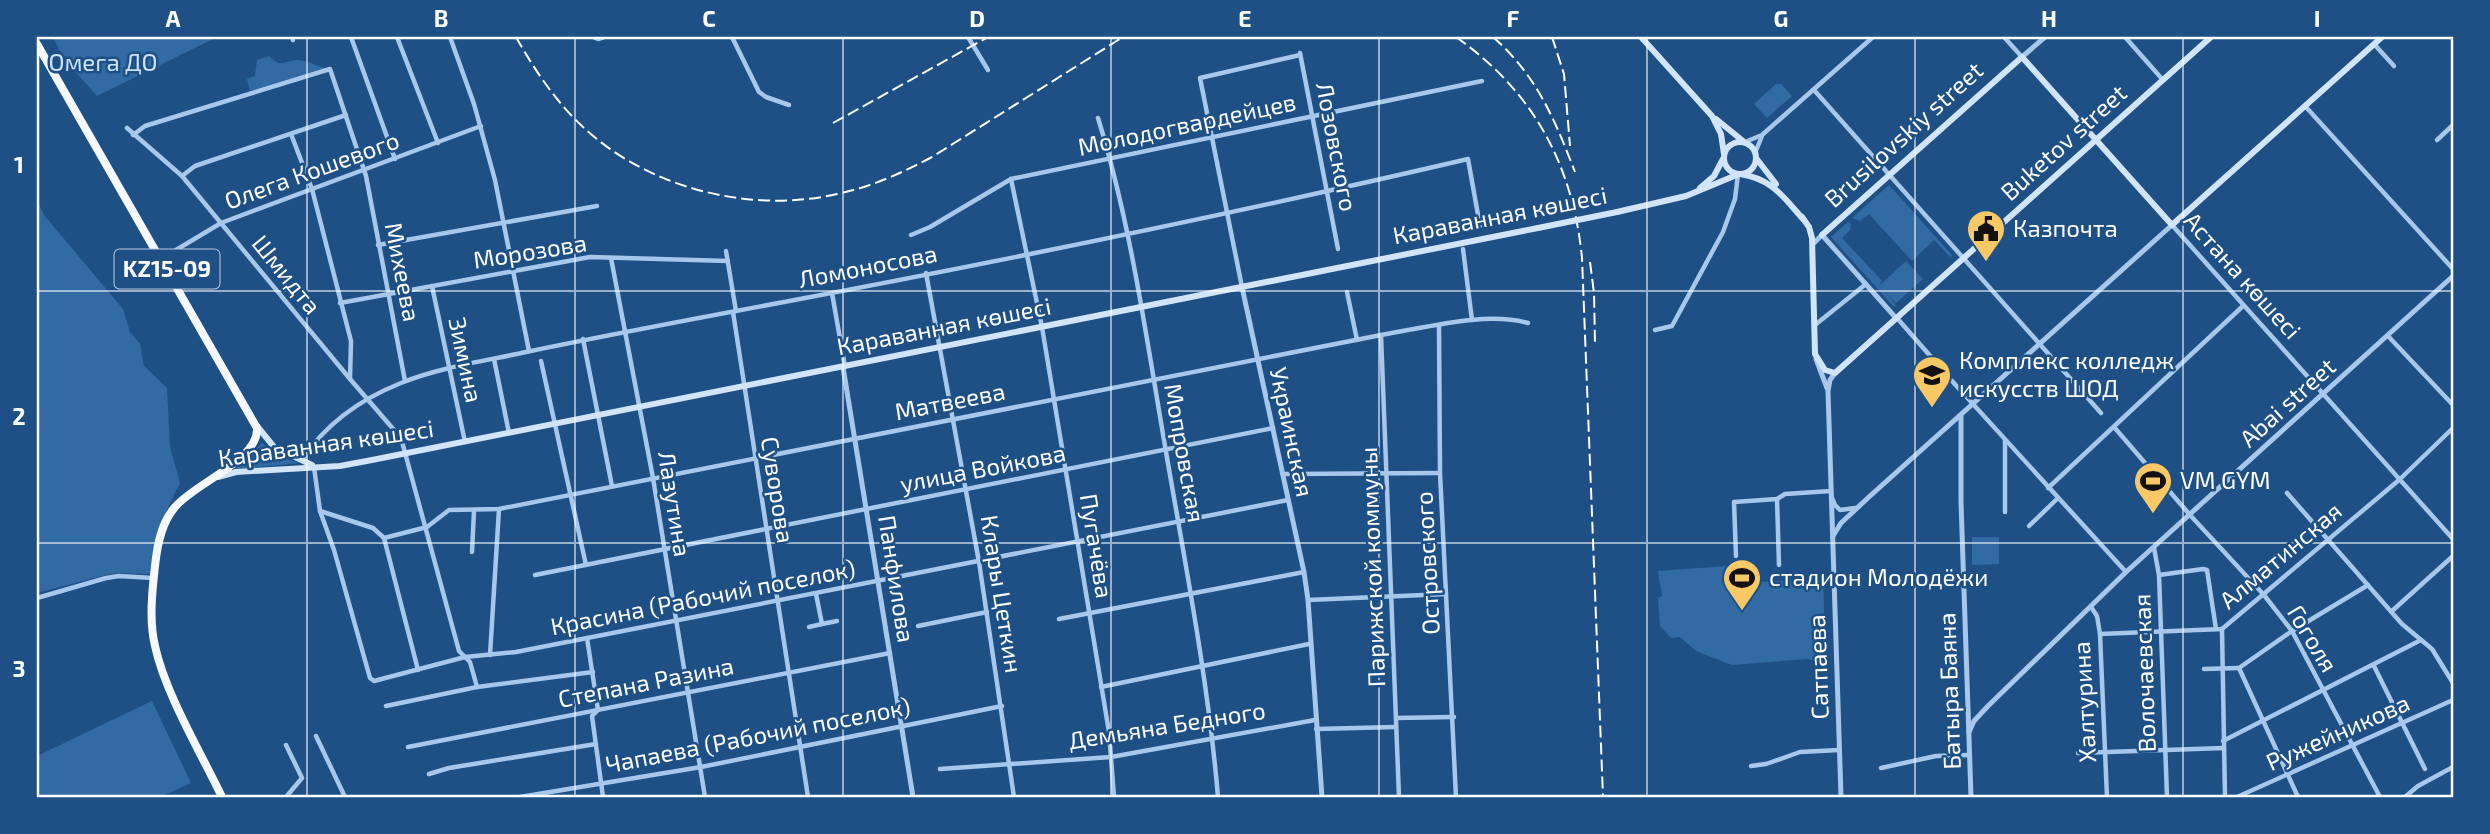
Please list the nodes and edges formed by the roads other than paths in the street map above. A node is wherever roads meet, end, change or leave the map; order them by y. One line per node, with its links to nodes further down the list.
1 (351, 37): 43 (street)
2 (397, 37): 40 (street)
3 (450, 37): 31 (street)
4 (593, 37): 5 (street)
5 (604, 37)
6 (732, 37): 24 (street)
7 (968, 37): 19 (street)
8 (1641, 37): 27 (main road)
9 (1873, 37): 23 (street)
10 (2004, 37): 17 (street, Астана көшесі)
11 (2045, 37): 17 (street, Brusilovskiy street)
12 (2125, 37): 21 (street)
13 (2211, 37): 21 (main road, Buketov street)
14 (2382, 37): 16 (main road)
15 (37, 44): 71 (highway, KZ15-09)
16 (2374, 44): 18 (street); 25 (main road)
17 (2022, 57): 37 (main road, Астана көшесі); 47 (main road, Brusilovskiy street)
18 (2394, 66)
19 (988, 70)
20 (1200, 78): 28 (street, Лозовского); 36 (street, Украинская)
21 (2163, 80): 37 (main road, Buketov street)
22 (1482, 81): 28 (street, Молодогвардейцев)
23 (1814, 90): 35 (street); 47 (street)
24 (789, 105)
25 (2305, 106): 58 (main road); 74 (street)
26 (346, 115): 33 (street); 34 (street, Михеева); 45 (street, Михеева)
27 (1712, 116): 39 (main road); 41 (main road)
28 (1312, 117): 36 (street, Молодогвардейцев); 51 (street, Лозовского)
29 (1098, 118): 44 (street, Мопровская)
30 (2453, 125): 38 (street)
31 (481, 126): 40 (street, Олега Кошевого); 56 (street)
32 (127, 128): 34 (street, Шмидта)
33 (291, 134): 48 (street); 50 (street)
34 (133, 135): 48 (street, Шмидта)
35 (1762, 135): 39 (street); 42 (street)
36 (1212, 136): 44 (street, Молодогвардейцев); 54 (street, Украинская)
37 (2096, 140): 58 (main road, Астана көшесі); 72 (main road, Buketov street)
38 (2437, 140)
39 (1745, 142): 41 (main road); 42 (main road)
40 (438, 143): 43 (street, Олега Кошевого)
41 (1724, 155): 46 (main road); 52 (main road, Караванная көшесі)
42 (1755, 156): 46 (main road); 62 (main road)
43 (395, 159): 45 (street, Олега Кошевого)
44 (1111, 159): 49 (street, Молодогвардейцев); 60 (street, Мопровская)
45 (364, 170): 50 (street, Олега Кошевого); 65 (street, Михеева)
46 (1739, 174): 52 (main road, Караванная көшесі); 55 (main road); 95 (street)
47 (1888, 175): 62 (main road, Brusilovskiy street); 72 (street)
48 (182, 176): 57 (street, Шмидта)
49 (1011, 179): 61 (street, Молодогвардейцев); 69 (street, Пугачёва)
50 (312, 189): 57 (street, Олега Кошевого); 84 (street)
51 (1327, 192): 54 (street, Ломоносова); 59 (street, Ломоносова); 66 (street, Лозовского)
52 (1686, 196): 80 (main road, Караванная көшесі, bridge)
53 (597, 206): 56 (street)
54 (1227, 213): 60 (street, Ломоносова); 80 (street, Украинская)
55 (1802, 217): 62 (main road); 63 (main road)
56 (503, 222): 65 (street); 75 (street)
57 (221, 223): 71 (street, Олега Кошевого); 111 (street, Шмидта)
58 (2172, 225): 85 (street, Астана көшесі); 100 (street)
59 (1480, 226)
60 (1127, 233): 69 (street, Ломоносова); 86 (street, Мопровская)
61 (911, 235)
62 (1822, 235): 63 (street); 64 (street)
63 (1813, 243): 64 (street); 93 (main road)
64 (1829, 243): 78 (street)
65 (378, 244): 83 (street, Михеева)
66 (1338, 249)
67 (1463, 249): 89 (street)
68 (726, 251): 73 (street, Суворова)
69 (1027, 254): 76 (street, Ломоносова); 92 (street, Пугачёва)
70 (611, 258): 73 (street, Морозова); 75 (street, Морозова); 94 (street, Лазутина)
71 (162, 259): 127 (highway, KZ15-09)
72 (1963, 259): 88 (main road, Buketov street); 100 (street)
73 (728, 261): 87 (street, Суворова)
74 (2453, 269)
75 (513, 271): 79 (street, Морозова); 102 (street)
76 (926, 273): 82 (street, Ломоносова); 101 (street, Клары Цеткин)
77 (2453, 276): 97 (street, Abai street)
78 (1866, 284): 88 (street); 93 (street)
79 (432, 286): 83 (street, Морозова); 108 (street, Зимина)
80 (1242, 287): 86 (main road, Караванная көшесі); 105 (street, Украинская)
81 (1347, 292): 99 (street)
82 (832, 293): 87 (street, Ломоносова); 107 (street, Панфилова)
83 (388, 294): 84 (street, Морозова); 113 (street, Михеева)
84 (341, 303): 111 (street)
85 (2243, 306): 117 (street, Астана көшесі); 129 (street)
86 (1141, 307): 92 (main road, Караванная көшесі); 112 (street, Мопровская)
87 (734, 311): 94 (street, Ломоносова); 115 (street, Суворова)
88 (1896, 318): 109 (main road, Buketov street); 110 (street)
89 (1472, 320): 90 (street, Матвеева); 91 (street, Матвеева)
90 (1528, 323)
91 (1439, 326): 96 (street, Матвеева); 144 (street, Островского)
92 (1042, 327): 101 (main road, Караванная көшесі); 119 (street, Пугачёва)
93 (1813, 327): 104 (main road)
94 (625, 330): 98 (street, Ломоносова); 122 (street, Лазутина)
95 (1655, 330)
96 (1381, 335): 99 (street, Матвеева); 146 (street, Парижской коммуны)
97 (2388, 335): 117 (street, Abai street); 121 (street)
98 (583, 339): 102 (street, Ломоносова); 125 (street)
99 (1357, 340): 105 (street, Матвеева)
100 (2039, 344): 120 (street); 123 (street)
101 (941, 348): 107 (main road, Караванная көшесі); 126 (street, Клары Цеткин)
102 (529, 351): 103 (street, Ломоносова)
103 (494, 359): 108 (street, Ломоносова); 133 (street)
104 (1816, 359): 109 (main road); 116 (street)
105 (1258, 360): 112 (street, Матвеева); 130 (street, Украинская)
106 (541, 361): 128 (street)
107 (844, 367): 115 (main road, Караванная көшесі); 135 (street, Панфилова)
108 (449, 368): 113 (street, Ломоносова); 137 (street, Зимина)
109 (1835, 373): 116 (street)
110 (1946, 374)
111 (350, 379): 118 (street, Шмидта)
112 (1153, 379): 119 (street, Матвеева); 138 (street, Мопровская)
113 (405, 381): 118 (street, Ломоносова)
114 (1952, 381): 120 (street)
115 (743, 387): 122 (main road, Караванная көшесі); 140 (street, Суворова)
116 (1828, 395): 153 (street, Сатпаева)
117 (2322, 395): 148 (street, Астана көшесі); 165 (street, Abai street)
118 (366, 398): 139 (street, Шмидта); 141 (street, Ломоносова)
119 (1054, 399): 126 (street, Матвеева); 143 (street, Пугачёва)
120 (1973, 404): 124 (street); 136 (street)
121 (2453, 405)
122 (639, 408): 125 (main road, Караванная көшесі); 147 (street, Лазутина)
123 (2101, 413)
124 (1961, 415): 131 (street); 134 (street, Батыра Баяна)
125 (598, 416): 128 (main road, Караванная көшесі); 150 (street)
126 (953, 419): 135 (street, Матвеева); 152 (street, Клары Цеткин)
127 (255, 423): 141 (main road); 149 (highway)
128 (555, 424): 133 (main road, Караванная көшесі); 155 (street)
129 (2113, 427): 151 (street); 165 (street, Гоголя)
130 (1273, 428): 138 (street, улица Войкова); 145 (street, Украинская)
131 (1946, 428): 134 (street); 159 (street)
132 (2453, 428): 148 (street, Алматинская)
133 (509, 433): 137 (main road, Караванная көшесі)
134 (1960, 433): 231 (street, Батыра Баяна)
135 (855, 439): 140 (street, Матвеева); 161 (street, Панфилова)
136 (2005, 440): 151 (street); 164 (street)
137 (465, 442): 139 (main road, Караванная көшесі)
138 (1166, 451): 143 (street, улица Войкова); 166 (street, Мопровская)
139 (407, 453): 142 (main road, Караванная көшесі); 168 (street, Шмидта)
140 (754, 458): 147 (street, Матвеева); 169 (street, Суворова)
141 (302, 461): 142 (main road)
142 (313, 466): 149 (main road, Караванная көшесі); 162 (street)
143 (1066, 471): 152 (street, улица Войкова); 174 (street, Пугачёва)
144 (1440, 473): 146 (street); 192 (street, Островского)
145 (1283, 474): 146 (street); 158 (street, Украинская)
146 (1387, 474): 194 (street, Парижской коммуны)
147 (653, 478): 150 (street, Матвеева); 176 (street, Лазутина)
148 (2399, 480): 172 (street, Астана көшесі); 173 (street, Алматинская)
149 (207, 481): 187 (highway)
150 (612, 486): 155 (street, Матвеева)
151 (2048, 488): 156 (street)
152 (966, 490): 161 (street, улица Войкова); 180 (street, Клары Цеткин)
153 (1831, 493): 157 (street); 159 (street); 170 (street, Сатпаева)
154 (2287, 493): 173 (street)
155 (571, 494): 160 (street, Матвеева); 181 (street)
156 (2057, 498): 167 (street); 184 (street)
157 (1777, 499): 178 (street); 182 (street)
158 (1288, 500): 166 (street, Красина (Рабочий поселок)); 183 (street, Украинская)
159 (1860, 505): 170 (street)
160 (499, 509): 163 (street, Матвеева); 216 (street)
161 (867, 510): 169 (street, улица Войкова); 188 (street, Панфилова)
162 (320, 511): 171 (street); 223 (street, Красина (Рабочий поселок))
163 (474, 511): 168 (street, Матвеева); 177 (street)
164 (2005, 512)
165 (2190, 515): 175 (street, Abai street); 193 (street, Гоголя)
166 (1178, 523): 174 (street, Красина (Рабочий поселок)); 191 (street, Мопровская)
167 (2029, 526)
168 (427, 527): 171 (street, Матвеева); 217 (street, Шмидта)
169 (766, 530): 176 (street, улица Войкова); 197 (street, Суворова)
170 (1833, 536): 255 (street, Сатпаева)
171 (384, 538): 223 (street)
172 (2453, 539)
173 (2328, 540): 189 (street); 193 (street, Алматинская)
174 (1077, 542): 180 (street, Красина (Рабочий поселок)); 201 (street, Пугачёва)
175 (2154, 548): 184 (street, Abai street); 186 (street, Волочаевская)
176 (663, 550): 181 (street, улица Войкова); 203 (street, Лазутина)
177 (472, 552)
178 (1735, 556)
179 (2453, 556): 199 (street)
180 (979, 562): 188 (street, Красина (Рабочий поселок)); 200 (street, Клары Цеткин)
181 (586, 565): 185 (street, улица Войкова)
182 (1779, 565)
183 (1304, 572): 191 (street); 196 (street, Украинская)
184 (2126, 572): 198 (street, Abai street)
185 (535, 575)
186 (2159, 575): 208 (street); 209 (street, Волочаевская)
187 (154, 578): 195 (street); 271 (highway)
188 (879, 581): 190 (street, Красина (Рабочий поселок)); 215 (street, Панфилова)
189 (2368, 584): 199 (street); 210 (street)
190 (816, 594): 197 (street, Красина (Рабочий поселок)); 205 (street)
191 (1190, 594): 201 (street); 218 (street, Мопровская)
192 (1446, 594): 194 (street); 237 (street, Островского)
193 (2264, 595): 208 (street, Алматинская); 210 (street, Гоголя)
194 (1392, 596): 196 (street); 238 (street, Парижской коммуны)
195 (37, 598)
196 (1308, 600): 214 (street, Украинская)
197 (777, 601): 203 (street, Красина (Рабочий поселок)); 225 (street, Суворова)
198 (2091, 607): 211 (street, Халтурина); 235 (street, Abai street)
199 (2392, 611): 213 (street)
200 (987, 612): 206 (street); 234 (street, Клары Цеткин)
201 (1089, 614): 202 (street); 228 (street, Пугачёва)
202 (1059, 619)
203 (676, 621): 212 (street, Красина (Рабочий поселок)); 230 (street, Лазутина)
204 (837, 621): 205 (street)
205 (822, 624): 207 (street)
206 (918, 626)
207 (809, 627)
208 (2219, 629): 209 (street, Алматинская); 222 (street)
209 (2161, 631): 211 (street, Алматинская); 256 (street, Волочаевская)
210 (2292, 631): 220 (street); 229 (street, Гоголя)
211 (2100, 634): 257 (street, Халтурина)
212 (587, 638): 216 (street, Красина (Рабочий поселок)); 224 (street)
213 (2421, 640): 219 (street); 226 (street)
214 (1310, 644): 218 (street); 239 (street, Украинская)
215 (891, 653): 225 (street, Степана Разина); 242 (street, Панфилова)
216 (490, 655): 217 (street, Красина (Рабочий поселок))
217 (465, 657): 223 (street, Красина (Рабочий поселок)); 227 (street, Шмидта)
218 (1203, 666): 228 (street); 247 (street, Мопровская)
219 (2374, 666): 229 (street); 241 (street)
220 (2239, 668): 222 (street); 240 (street)
221 (2204, 669): 222 (street)
222 (2222, 669): 248 (street)
223 (418, 670)
224 (593, 672): 227 (street); 236 (street)
225 (788, 673): 230 (street, Степана Разина); 251 (street, Суворова)
226 (2453, 683)
227 (477, 687): 233 (street)
228 (1101, 687): 260 (street, Пугачёва)
229 (2323, 690): 240 (street); 252 (street, Гоголя)
230 (688, 693): 236 (street, Степана Разина); 263 (street, Лазутина)
231 (1968, 698): 235 (street); 245 (street, Батыра Баяна)
232 (2453, 700): 241 (street, Ружейникова)
233 (386, 706)
234 (1002, 706): 242 (street, Чапаева (Рабочий поселок)); 261 (street, Клары Цеткин)
235 (1988, 706): 245 (street, Abai street)
236 (598, 710): 249 (street); 253 (street, Степана Разина)
237 (1454, 717): 238 (street); 284 (street, Островского)
238 (1395, 718): 243 (street, Парижской коммуны)
239 (1315, 720): 244 (street, Украинская); 247 (street, Демьяна Бедного)
240 (2261, 720): 248 (street); 269 (street)
241 (2402, 723): 252 (street, Ружейникова); 267 (street)
242 (902, 725): 251 (street, Чапаева (Рабочий поселок)); 278 (street, Панфилова)
243 (1395, 727): 244 (street); 283 (street, Парижской коммуны)
244 (1316, 729): 282 (street, Украинская)
245 (1969, 733): 259 (street, Батыра Баяна)
246 (316, 736): 273 (street)
247 (1213, 739): 260 (street, Демьяна Бедного); 281 (street, Мопровская)
248 (2224, 741): 254 (street)
249 (596, 744): 268 (street); 270 (street)
250 (286, 745): 272 (street)
251 (800, 746): 263 (street, Чапаева (Рабочий поселок)); 277 (street, Суворова)
252 (2353, 746): 269 (street, Ружейникова); 292 (street, Гоголя)
253 (408, 747)
254 (2224, 748): 256 (street); 289 (street)
255 (1839, 750): 262 (street); 285 (street, Сатпаева)
256 (2166, 752): 257 (street); 288 (street, Волочаевская)
257 (2105, 753): 258 (street); 287 (street, Халтурина)
258 (2078, 754)
259 (1969, 755): 264 (street); 286 (street, Батыра Баяна)
260 (1111, 757): 261 (street, Демьяна Бедного); 280 (street, Пугачёва)
261 (1010, 764): 266 (street, Демьяна Бедного); 279 (street, Клары Цеткин)
262 (1751, 766)
263 (701, 767): 270 (street, Чапаева (Рабочий поселок)); 276 (street, Лазутина)
264 (1881, 768)
265 (2453, 768): 293 (street)
266 (940, 769)
267 (2425, 769)
268 (429, 774)
269 (2287, 775): 290 (street, Ружейникова); 291 (street)
270 (602, 784): 274 (street, Чапаева (Рабочий поселок)); 275 (street)
271 (222, 797)
272 (286, 797)
273 (345, 797)
274 (520, 797)
275 (603, 797)
276 (705, 797)
277 (808, 797)
278 (913, 797)
279 (1014, 797)
280 (1114, 797)
281 (1219, 797)
282 (1322, 797)
283 (1399, 797)
284 (1456, 797)
285 (1840, 797)
286 (1971, 797)
287 (2107, 797)
288 (2167, 797)
289 (2225, 797)
290 (2237, 797)
291 (2298, 797)
292 (2380, 797)
293 (2406, 797)

